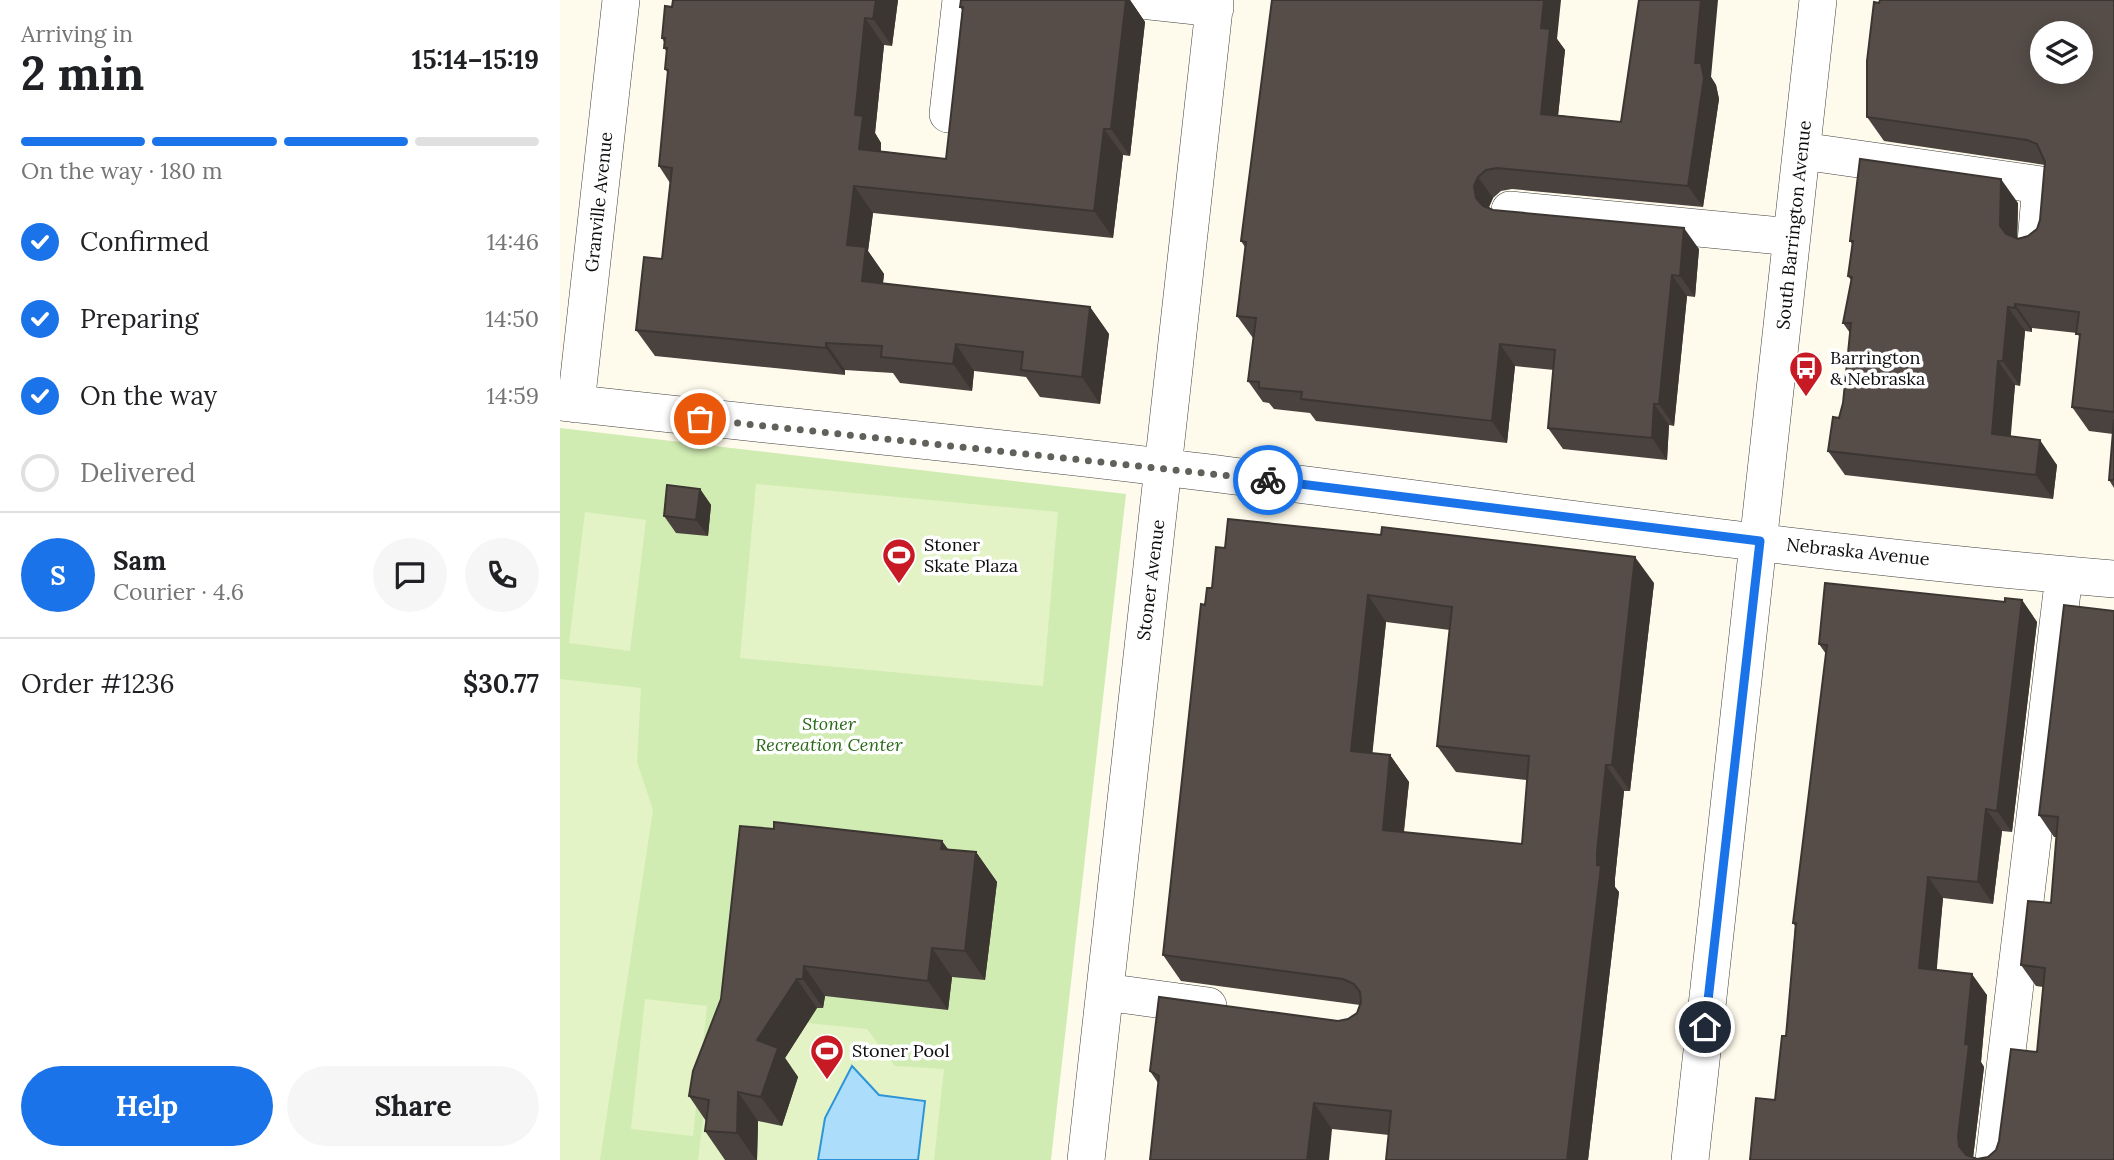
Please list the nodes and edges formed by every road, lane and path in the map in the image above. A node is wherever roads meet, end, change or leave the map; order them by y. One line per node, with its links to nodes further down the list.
1 (621, 0): 11 (street, Granville Avenue)
2 (961, 0): 6 (street)
3 (1140, 0): 5 (street)
4 (1818, 0): 7 (street, South Barrington Avenue)
5 (1215, 4): 12 (street, Stoner Avenue)
6 (948, 114)
7 (1802, 151): 9 (street, South Barrington Avenue); 10 (street)
8 (1510, 210): 9 (street)
9 (1792, 237): 13 (street, South Barrington Avenue)
10 (2036, 242)
11 (568, 403): 12 (street, Nebraska Avenue)
12 (1164, 467): 13 (street, Nebraska Avenue); 16 (street, Stoner Avenue)
13 (1760, 541): 14 (street, Nebraska Avenue); 19 (street, South Barrington Avenue)
14 (2064, 575): 15 (street, Nebraska Avenue); 20 (street)
15 (2114, 579)
16 (1105, 992): 17 (street); 18 (street, Stoner Avenue)
17 (1237, 1010)
18 (1086, 1160)
19 (1690, 1160)
20 (1994, 1160)

